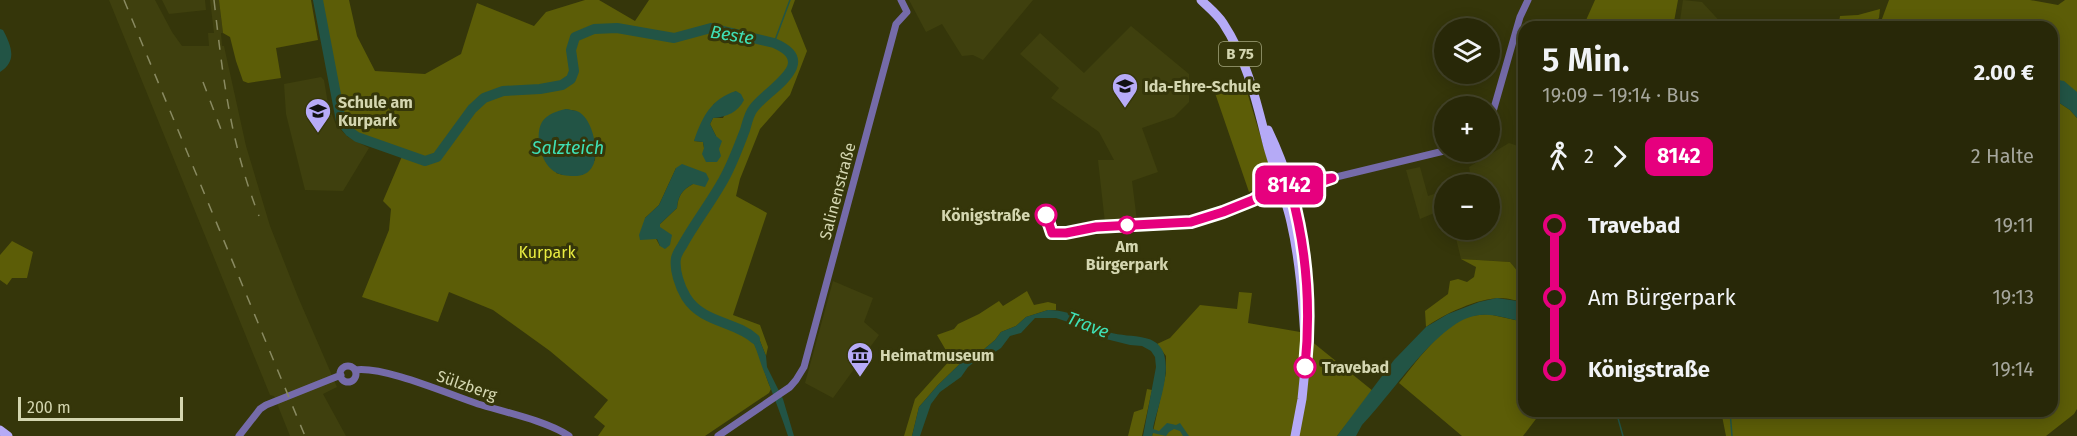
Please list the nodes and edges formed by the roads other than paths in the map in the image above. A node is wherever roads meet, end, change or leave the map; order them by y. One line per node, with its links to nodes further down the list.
1 (901, 0): 13 (street, Salinenstraße)
2 (1201, 0): 8 (main road, B 75)
3 (1528, 0): 4 (street)
4 (1519, 21)
5 (1518, 24): 6 (street)
6 (1498, 96)
7 (1434, 153): 8 (street)
8 (1286, 190): 14 (main road, B 75)
9 (0, 430): 10 (main road)
10 (8, 436)
11 (239, 436): 12 (street, Sülzberg)
12 (569, 436)
13 (718, 436)
14 (1295, 436)

